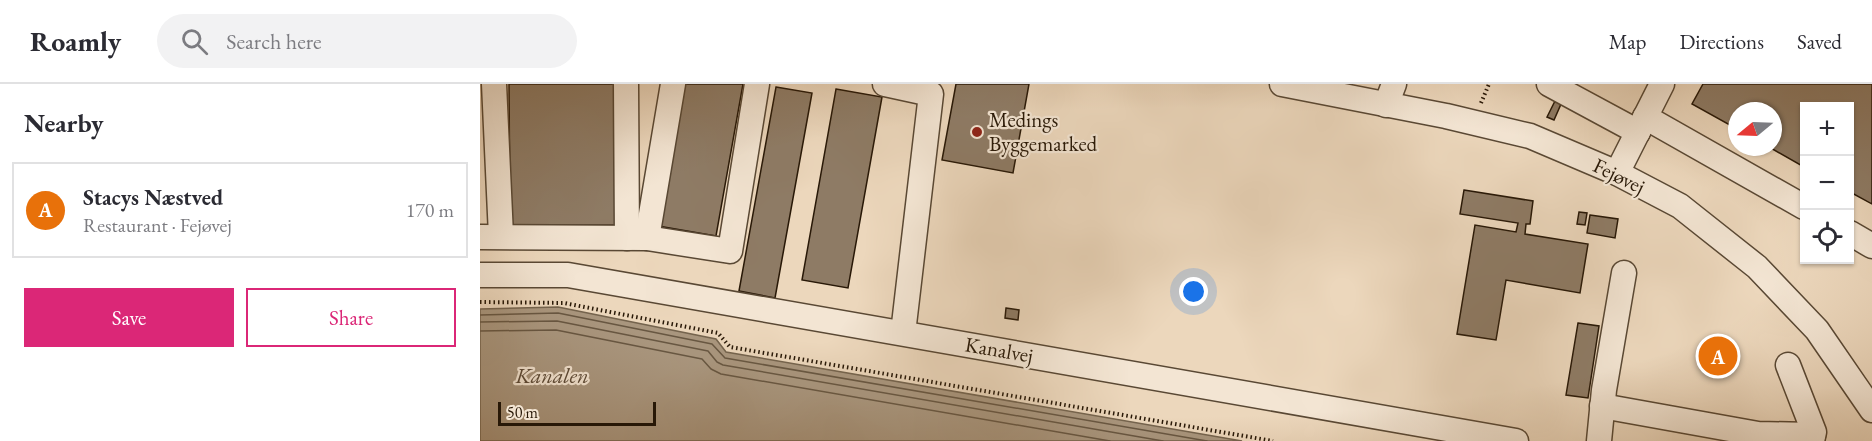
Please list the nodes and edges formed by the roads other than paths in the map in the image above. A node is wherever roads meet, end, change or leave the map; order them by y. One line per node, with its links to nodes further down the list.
1 (494, 84): 14 (street)
2 (626, 84): 15 (street)
3 (673, 84): 15 (street)
4 (758, 84): 15 (street)
5 (885, 84): 19 (street)
6 (1282, 84): 9 (street, Fejøvej)
7 (1548, 84): 10 (street)
8 (1662, 84): 10 (street)
9 (1390, 94): 11 (street, Fejøvej)
10 (1641, 125): 11 (street); 12 (street)
11 (1617, 173): 22 (street, Fejøvej)
12 (1800, 205)
13 (1854, 235): 16 (street)
14 (490, 236): 15 (street)
15 (637, 238)
16 (1872, 246)
17 (1624, 273): 21 (street)
18 (480, 275): 19 (street, Kanalvej)
19 (903, 333): 24 (street, Kanalvej)
20 (1788, 365): 23 (street)
21 (1602, 406): 23 (street); 25 (street)
22 (1872, 410)
23 (1813, 438)
24 (1516, 441)
25 (1599, 441)

